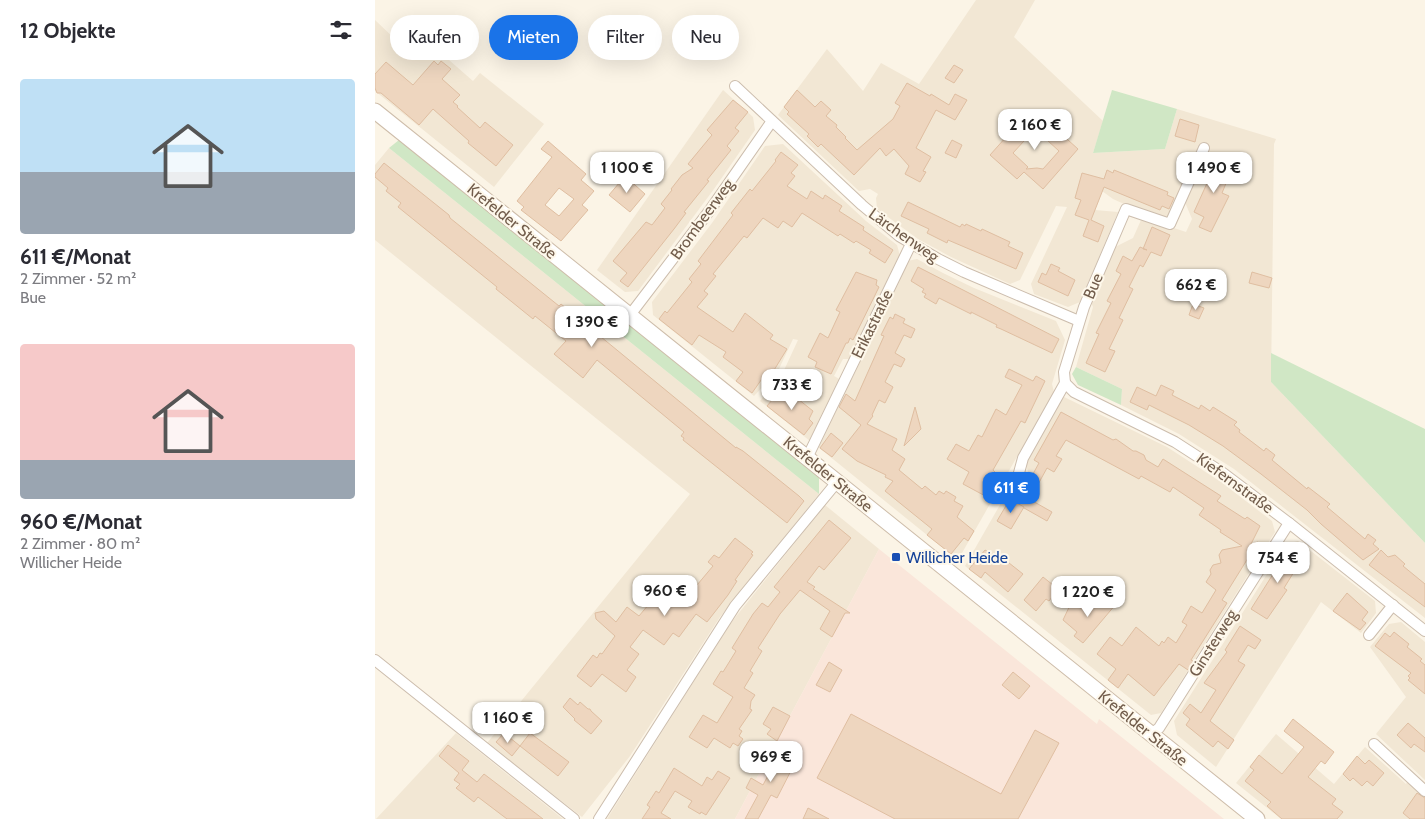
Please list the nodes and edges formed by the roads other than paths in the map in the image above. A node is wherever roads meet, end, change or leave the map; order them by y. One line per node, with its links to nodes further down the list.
1 (735, 86): 3 (street, Lärchenweg)
2 (375, 111): 6 (main road, Krefelder Straße)
3 (772, 121): 5 (street, Lärchenweg); 6 (street, Brombeerweg)
4 (1204, 148): 7 (street, Bue)
5 (911, 244): 7 (street, Lärchenweg); 9 (street, Erikastraße)
6 (630, 315): 9 (main road, Krefelder Straße)
7 (1079, 321): 8 (street, Bue)
8 (1065, 382): 11 (street, Bue); 12 (street, Kiefernstraße)
9 (807, 458): 10 (main road, Krefelder Straße)
10 (837, 482): 17 (main road, Krefelder Straße); 21 (street)
11 (1015, 484)
12 (1289, 523): 13 (street, Kiefernstraße); 17 (street, Ginsterweg)
13 (1393, 604): 14 (street, Kiefernstraße); 15 (street)
14 (1425, 631)
15 (1369, 635)
16 (375, 660): 20 (street)
17 (1151, 734): 22 (main road, Krefelder Straße)
18 (1374, 744): 19 (street)
19 (1425, 791)
20 (573, 819)
21 (599, 819)
22 (1257, 819)

